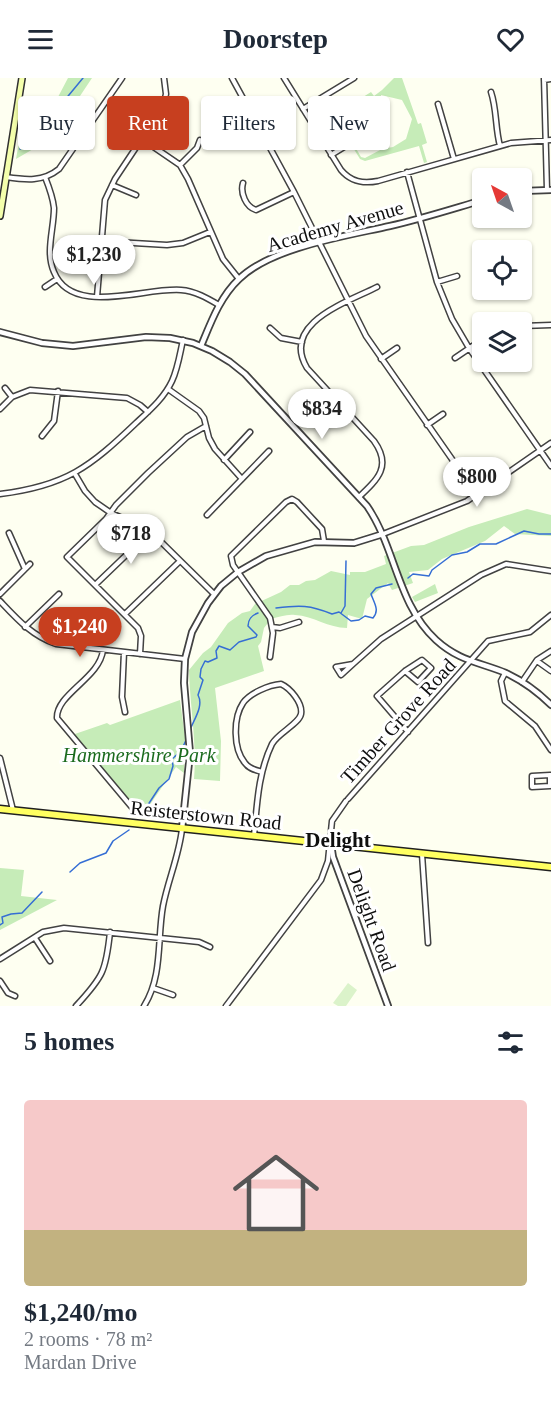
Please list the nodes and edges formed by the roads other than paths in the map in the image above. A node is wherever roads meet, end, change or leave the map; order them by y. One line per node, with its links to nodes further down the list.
1 (22, 78): 23 (main road)
2 (122, 78): 24 (street)
3 (164, 78): 10 (street)
4 (232, 78): 29 (street)
5 (284, 78): 12 (street)
6 (354, 78): 12 (street)
7 (544, 79): 8 (street); 14 (street)
8 (551, 79)
9 (491, 92): 15 (street)
10 (166, 96)
11 (438, 104): 20 (street)
12 (303, 109): 19 (street)
13 (200, 140): 21 (street)
14 (548, 140): 15 (street); 27 (street)
15 (500, 146): 20 (street)
16 (135, 150): 26 (street)
17 (158, 150): 21 (street)
18 (339, 150): 19 (street)
19 (331, 155): 22 (street)
20 (454, 159): 22 (street)
21 (180, 165): 34 (street)
22 (406, 172): 33 (street)
23 (6, 177): 24 (street); 32 (main road)
24 (45, 177): 38 (street)
25 (243, 183): 29 (street)
26 (112, 185): 30 (street); 35 (street)
27 (549, 190): 28 (street)
28 (532, 191)
29 (294, 192): 36 (street)
30 (136, 195)
31 (472, 203): 33 (street, Academy Avenue)
32 (0, 216)
33 (419, 218): 36 (street, Academy Avenue); 40 (street)
34 (210, 232): 35 (street); 39 (street)
35 (100, 241): 43 (street)
36 (320, 243): 39 (street, Academy Avenue); 44 (street)
37 (457, 276): 40 (street)
38 (57, 279): 41 (street); 43 (street)
39 (239, 279): 45 (street, Academy Avenue)
40 (437, 282): 55 (street)
41 (45, 287)
42 (378, 287): 44 (street)
43 (97, 297): 45 (street)
44 (348, 302): 51 (street); 57 (street)
45 (219, 305): 52 (street, Academy Avenue)
46 (551, 325): 47 (street)
47 (532, 326)
48 (270, 327): 51 (street)
49 (0, 332): 50 (street)
50 (183, 340): 52 (street); 59 (street)
51 (302, 342): 78 (street)
52 (201, 346): 78 (street)
53 (472, 346): 55 (street)
54 (397, 348): 57 (street)
55 (469, 348): 56 (street); 70 (street)
56 (454, 358)
57 (381, 359): 65 (street)
58 (6, 388): 61 (street)
59 (168, 389): 63 (street); 66 (street)
60 (58, 391): 61 (street); 63 (street); 68 (street)
61 (12, 397): 62 (street)
62 (0, 409)
63 (148, 412): 74 (street)
64 (443, 414): 65 (street)
65 (427, 425): 77 (street)
66 (206, 426): 72 (street); 79 (street)
67 (250, 432): 72 (street)
68 (42, 436)
69 (551, 443): 70 (street)
70 (541, 450): 73 (street); 77 (street)
71 (269, 451): 75 (street)
72 (224, 460): 75 (street)
73 (551, 466)
74 (75, 474): 76 (street); 79 (street)
75 (242, 479): 80 (street)
76 (0, 494)
77 (477, 495): 83 (street)
78 (359, 496): 83 (street)
79 (111, 513): 81 (street); 90 (street)
80 (207, 515)
81 (149, 530): 85 (street); 90 (street)
82 (9, 533): 87 (street)
83 (382, 534): 84 (street); 97 (street)
84 (324, 541): 89 (street); 89 (street)
85 (180, 561): 93 (street); 95 (street)
86 (30, 564): 87 (street)
87 (25, 569): 91 (street)
88 (551, 571): 97 (street)
89 (238, 572): 93 (street); 101 (street)
90 (95, 585): 95 (street)
91 (0, 594)
92 (59, 594): 100 (street)
93 (214, 594): 108 (street)
94 (0, 601): 100 (street)
95 (125, 614): 106 (street)
96 (551, 615): 110 (street, Timber Grove Road)
97 (416, 617): 110 (street); 111 (street)
98 (89, 620): 102 (street)
99 (299, 622): 101 (street)
100 (25, 627): 102 (street)
101 (272, 627): 107 (street)
102 (77, 647): 103 (street)
103 (103, 650): 105 (street); 125 (street)
104 (551, 651): 109 (street)
105 (124, 652): 106 (street); 117 (street)
106 (140, 654): 108 (street)
107 (270, 657)
108 (185, 659): 126 (street)
109 (537, 660): 113 (street); 115 (street)
110 (470, 662): 114 (street); 118 (street, Timber Grove Road)
111 (353, 664)
112 (405, 671): 112 (street); 118 (street)
113 (551, 671)
114 (505, 673): 115 (street); 119 (street)
115 (522, 682): 116 (street)
116 (551, 705)
117 (125, 712)
118 (408, 732): 128 (street, Timber Grove Road)
119 (551, 750)
120 (0, 758): 124 (street)
121 (262, 772): 121 (street); 127 (street)
122 (550, 775): 122 (street)
123 (0, 809): 124 (main road, Reisterstown Road)
124 (13, 810): 126 (main road, Reisterstown Road)
125 (135, 811)
126 (182, 829): 127 (main road, Reisterstown Road); 133 (street)
127 (254, 836): 128 (main road, Reisterstown Road)
128 (331, 844): 129 (main road, Reisterstown Road); 144 (street, Timber Grove Road); 145 (street, Delight Road)
129 (422, 854): 130 (main road, Reisterstown Road); 134 (street)
130 (551, 867)
131 (110, 932): 132 (street); 133 (street); 142 (street)
132 (35, 938): 136 (street); 137 (street)
133 (160, 938): 135 (street); 139 (street)
134 (428, 943)
135 (210, 947)
136 (0, 958)
137 (50, 961)
138 (0, 981): 141 (street)
139 (153, 988): 140 (street); 143 (street)
140 (173, 995)
141 (15, 996)
142 (76, 1006)
143 (144, 1006)
144 (226, 1006)
145 (388, 1006)

